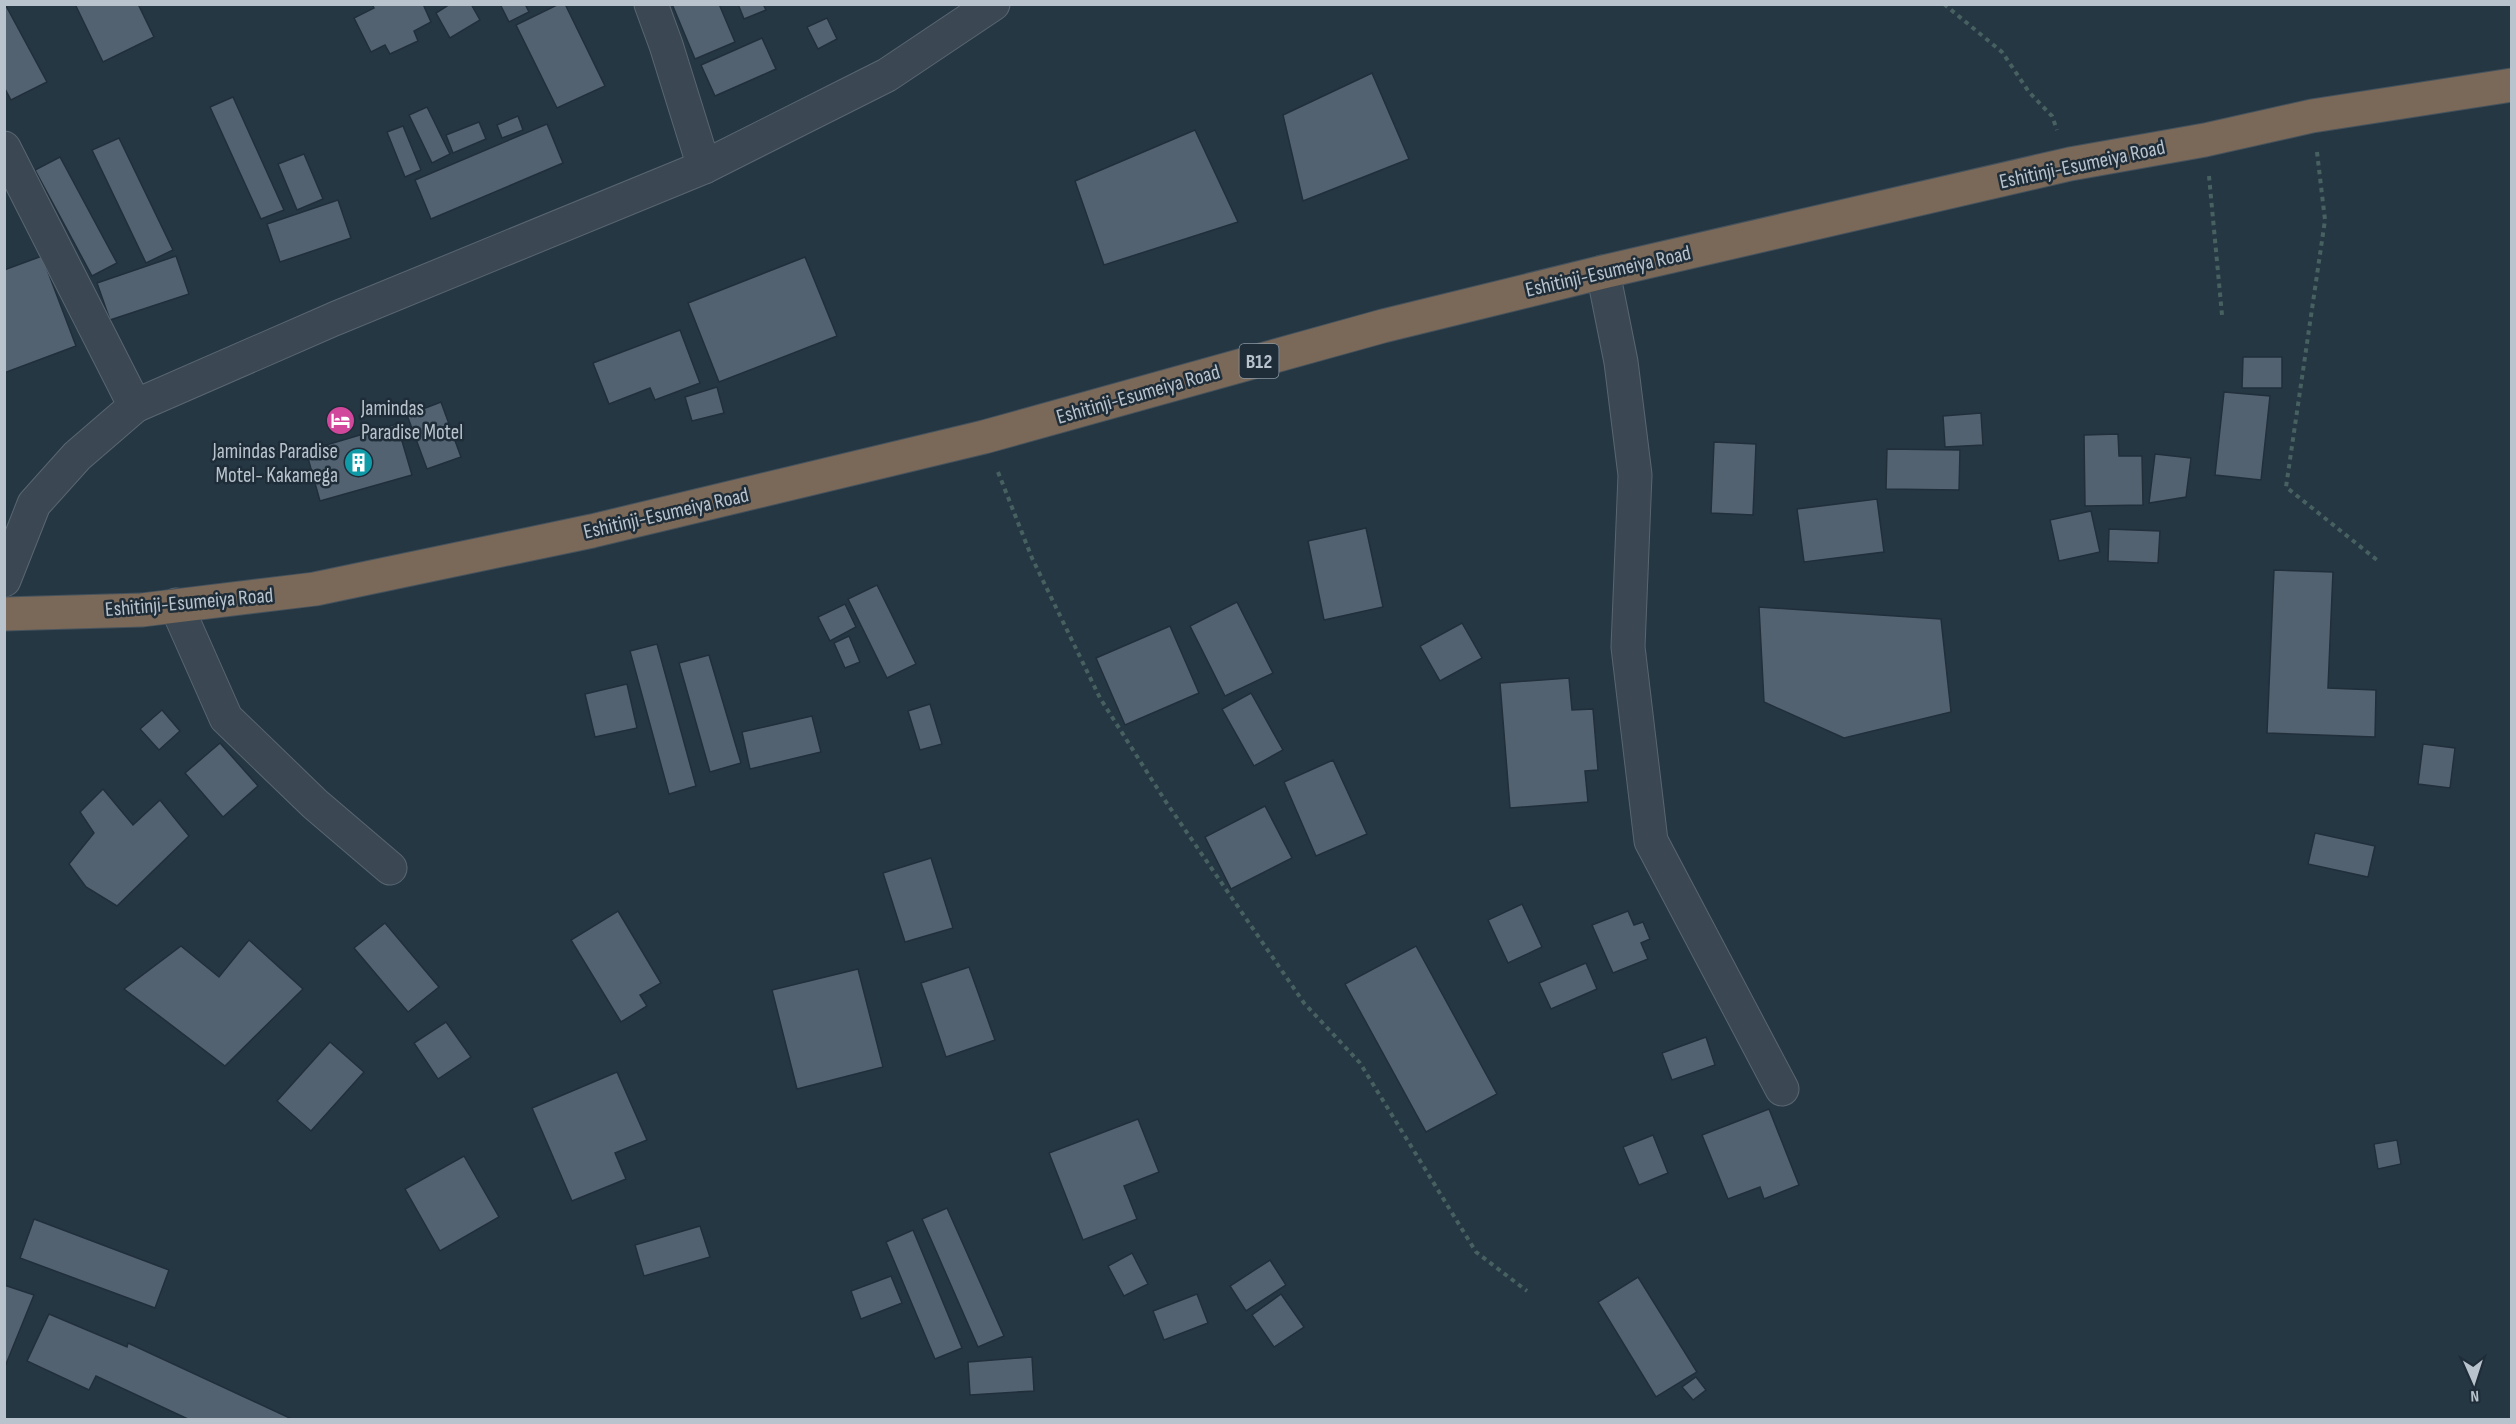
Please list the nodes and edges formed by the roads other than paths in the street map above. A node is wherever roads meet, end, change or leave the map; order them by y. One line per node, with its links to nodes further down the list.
1 (651, 4): 5 (street)
2 (993, 4): 5 (street)
3 (2511, 85): 6 (highway, Eshitinji-Esumeiya Road / B12)
4 (4, 148): 7 (street)
5 (704, 167): 7 (street)
6 (1603, 272): 9 (highway, Eshitinji-Esumeiya Road / B12); 12 (street)
7 (135, 406): 8 (street)
8 (4, 580)
9 (176, 605): 10 (highway, Eshitinji-Esumeiya Road / B12); 11 (street)
10 (4, 614)
11 (390, 868)
12 (1782, 1089)

